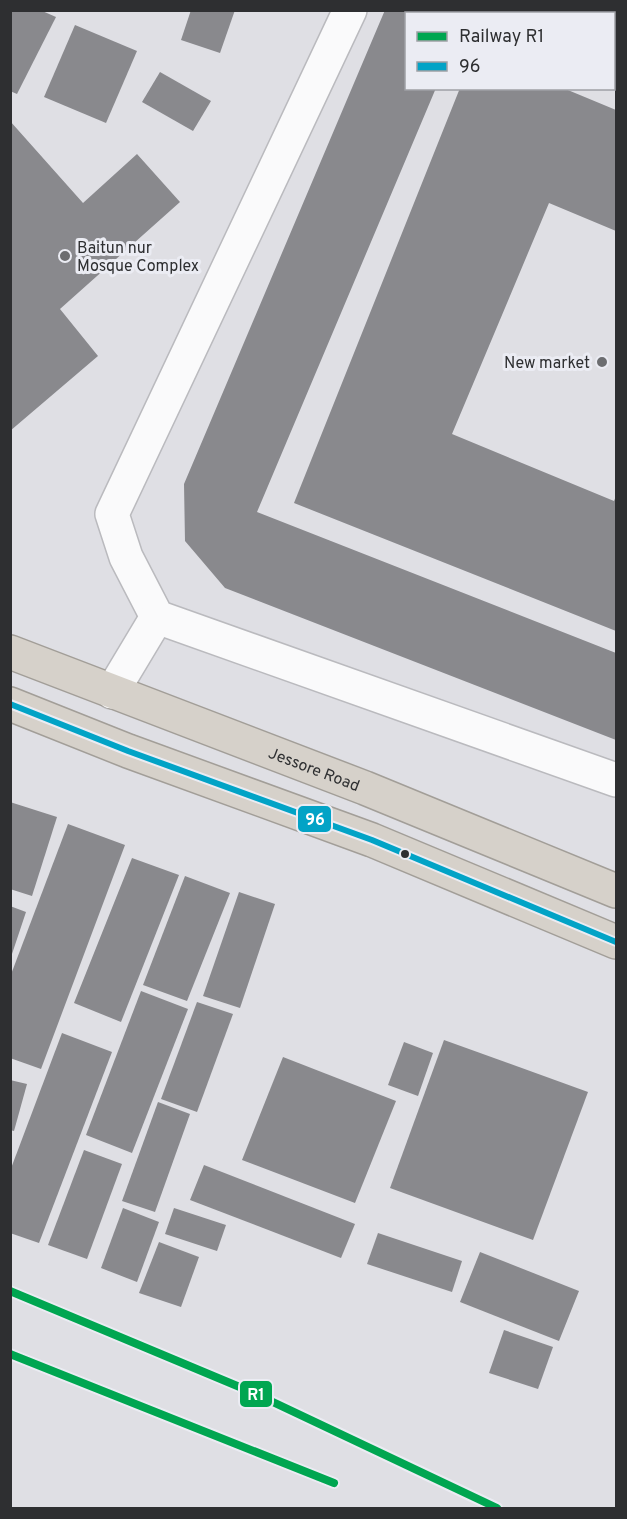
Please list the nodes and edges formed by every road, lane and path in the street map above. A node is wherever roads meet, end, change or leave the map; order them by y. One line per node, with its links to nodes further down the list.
1 (350, 10): 2 (street)
2 (157, 617): 4 (street); 6 (street)
3 (10, 652): 4 (highway, Jessore Road)
4 (112, 692): 7 (highway, Jessore Road)
5 (10, 704): 8 (highway)
6 (616, 780)
7 (616, 891)
8 (616, 942)

